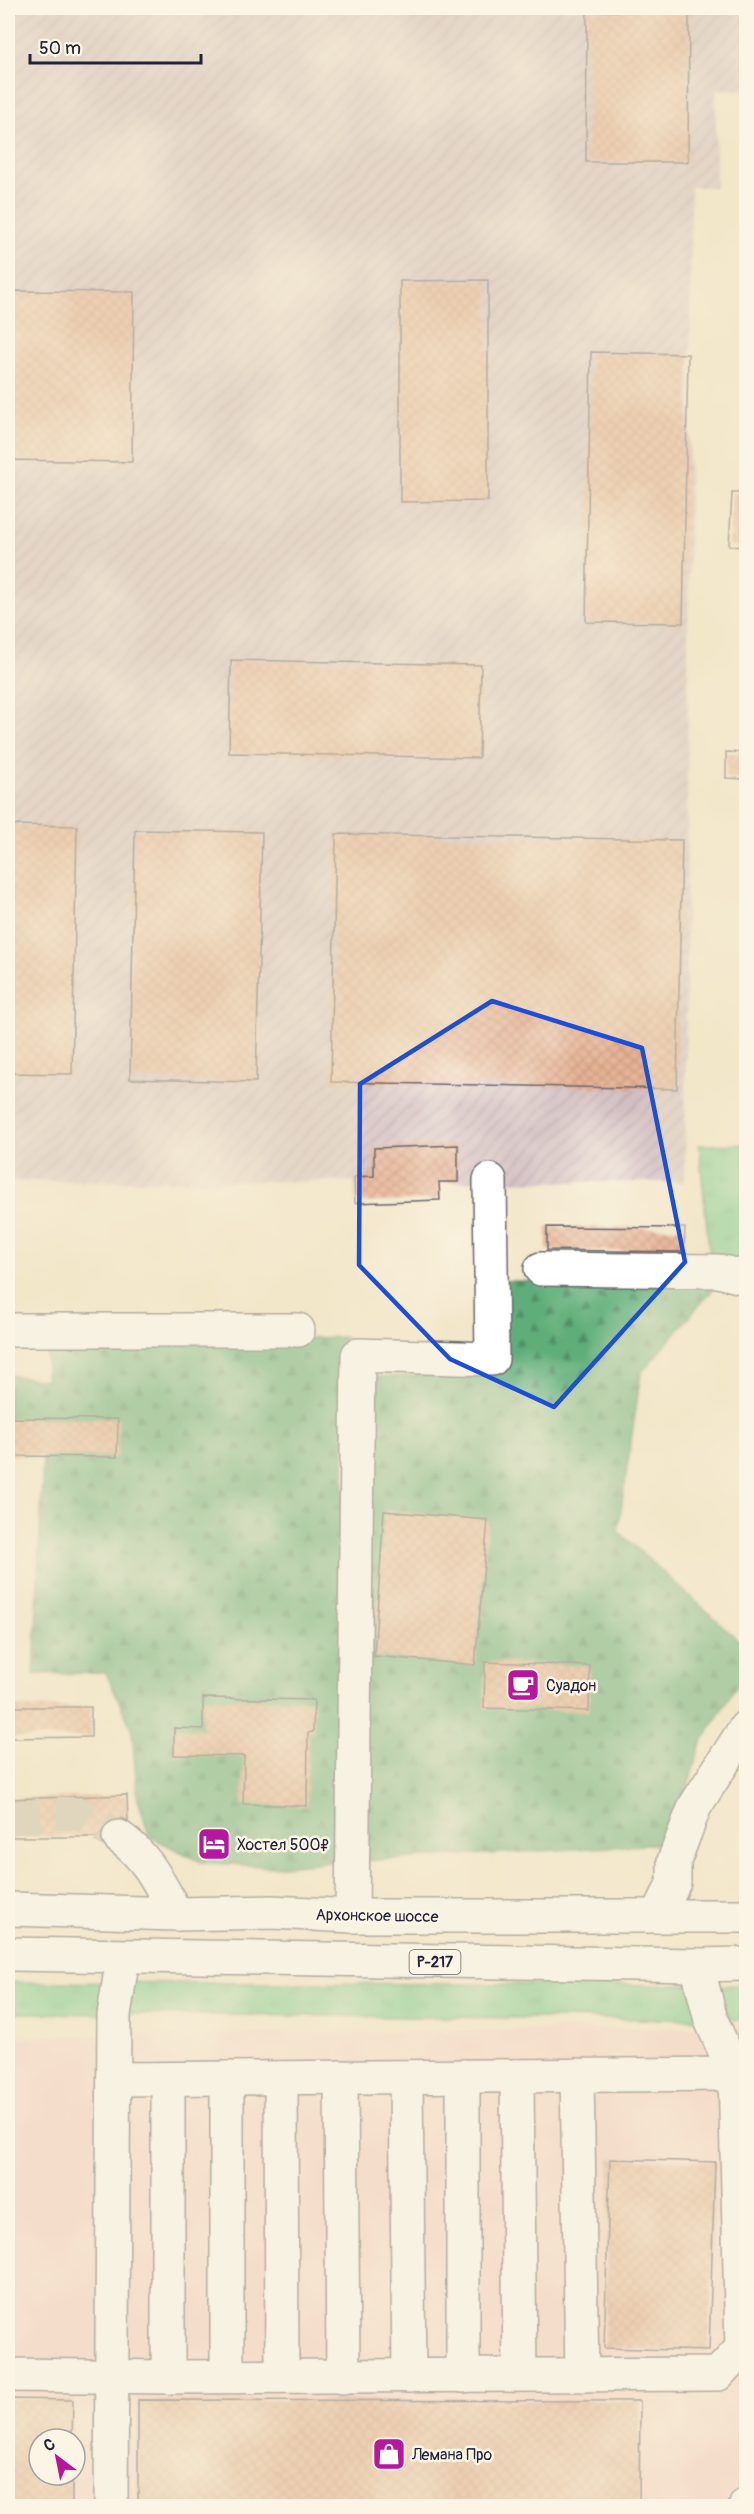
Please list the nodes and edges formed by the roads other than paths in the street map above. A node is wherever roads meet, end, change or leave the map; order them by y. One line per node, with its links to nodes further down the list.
1 (490, 1180): 10 (main road)
2 (541, 1269): 3 (main road)
3 (747, 1278)
4 (8, 1330): 5 (main road)
5 (298, 1330)
6 (747, 1727): 11 (main road)
7 (119, 1837): 9 (main road)
8 (8, 1909): 9 (main road, Архонское шоссе)
9 (176, 1914): 10 (main road, Архонское шоссе)
10 (352, 1916): 11 (main road, Архонское шоссе)
11 (658, 1916): 12 (main road, Архонское шоссе)
12 (747, 1916)
13 (8, 1954): 14 (main road, Р-217)
14 (123, 1958): 16 (main road, Р-217); 25 (main road)
15 (747, 1964): 16 (main road, Р-217)
16 (697, 1965): 17 (main road)
17 (735, 2074): 18 (main road); 29 (main road)
18 (577, 2075): 20 (main road); 29 (main road)
19 (463, 2076): 20 (main road); 24 (main road); 34 (main road)
20 (518, 2076): 27 (main road)
21 (341, 2077): 23 (main road); 24 (main road); 36 (main road)
22 (227, 2078): 23 (main road); 26 (main road); 31 (main road)
23 (280, 2078): 32 (main road)
24 (406, 2078): 33 (main road)
25 (114, 2079): 26 (main road); 30 (main road)
26 (168, 2079): 35 (main road)
27 (520, 2374): 29 (main road); 34 (main road)
28 (8, 2375): 30 (main road)
29 (582, 2375)
30 (113, 2376): 35 (main road); 37 (main road)
31 (227, 2376): 32 (main road); 35 (main road)
32 (282, 2376): 36 (main road)
33 (409, 2376): 34 (main road); 36 (main road)
34 (463, 2376)
35 (168, 2377)
36 (343, 2377)
37 (111, 2506)

